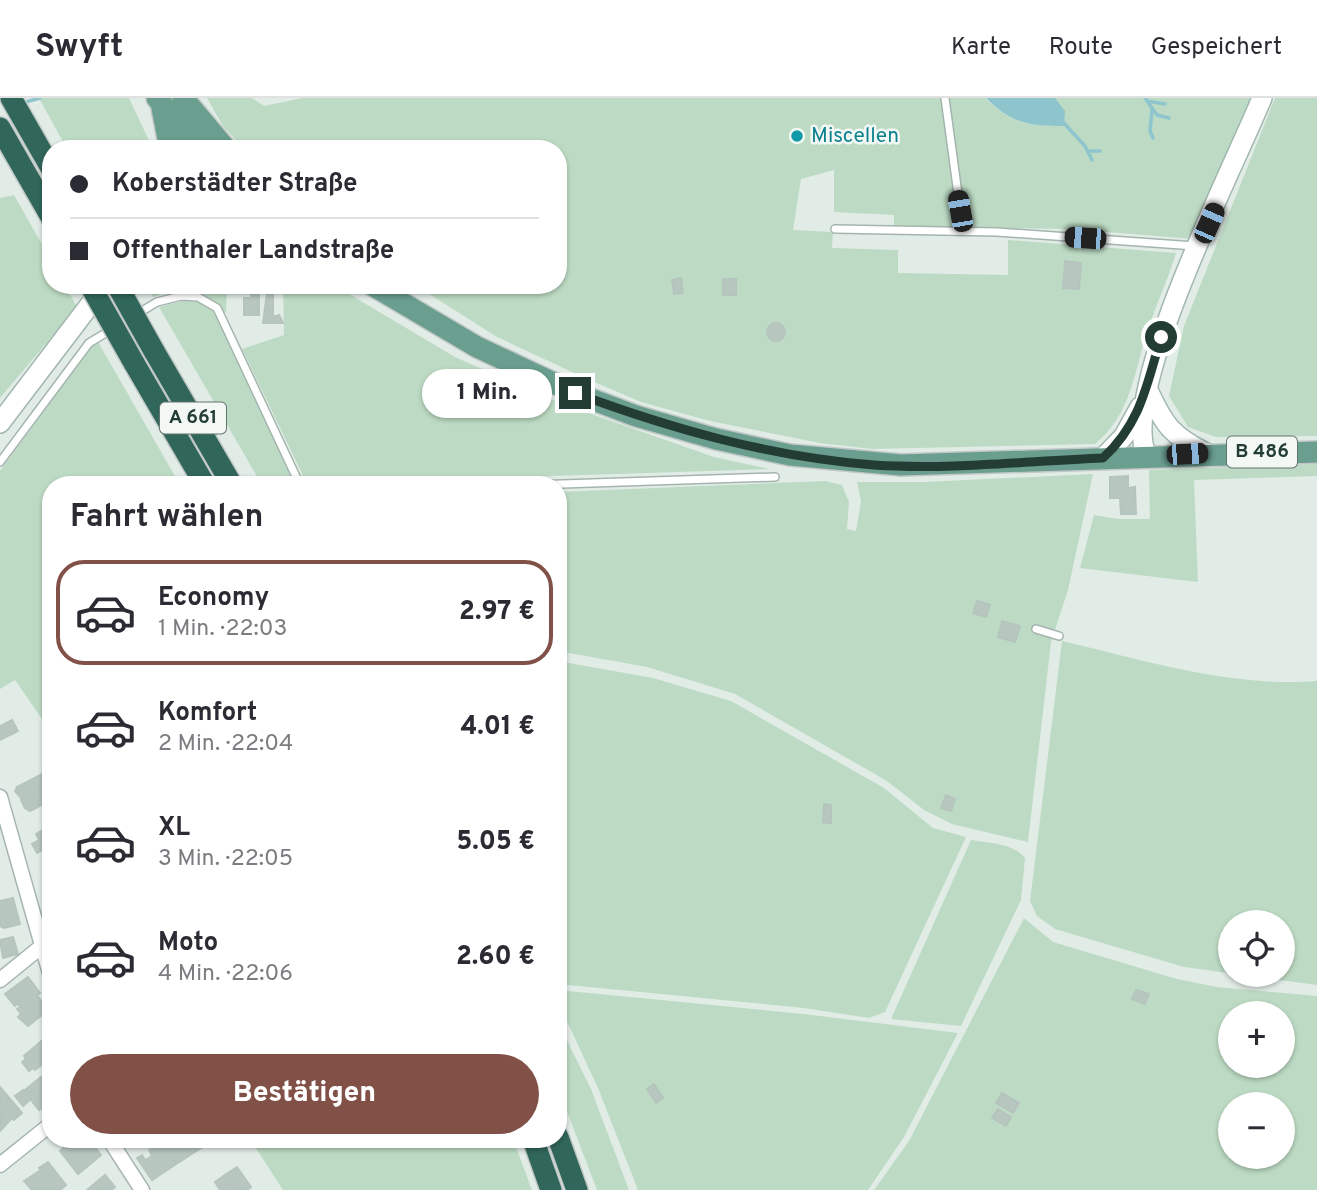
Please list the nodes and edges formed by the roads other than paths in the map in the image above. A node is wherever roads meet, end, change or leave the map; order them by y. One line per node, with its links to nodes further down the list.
1 (11, 98): 10 (highway)
2 (183, 98): 9 (main road)
3 (945, 98): 13 (lane)
4 (1262, 98): 14 (street)
5 (159, 100): 7 (main road); 8 (main road)
6 (0, 128): 11 (highway)
7 (168, 140)
8 (205, 140)
9 (208, 140)
10 (42, 151)
11 (42, 201)
12 (835, 229): 13 (lane)
13 (963, 231): 14 (lane)
14 (1199, 246): 19 (street)
15 (95, 294): 26 (highway, A 661, bridge)
16 (97, 294): 20 (street)
17 (122, 294): 27 (highway, A 661, bridge)
18 (388, 294): 24 (main road, B 486)
19 (1148, 390): 22 (street); 23 (street); 24 (street)
20 (0, 424)
21 (1317, 452): 22 (main road, B 486)
22 (1206, 453): 23 (main road, B 486)
23 (1147, 456): 24 (main road, B 486)
24 (1103, 458)
25 (0, 462): 28 (lane)
26 (200, 476)
27 (227, 476)
28 (296, 476)
29 (775, 477): 30 (lane)
30 (567, 484)
31 (1036, 629): 32 (lane)
32 (1059, 636)
33 (0, 797): 34 (street)
34 (42, 946): 35 (street)
35 (0, 980)
36 (42, 1131): 40 (street)
37 (115, 1148): 41 (street)
38 (536, 1148): 42 (highway)
39 (562, 1148): 43 (highway)
40 (0, 1165)
41 (142, 1190)
42 (551, 1190)
43 (577, 1190)

